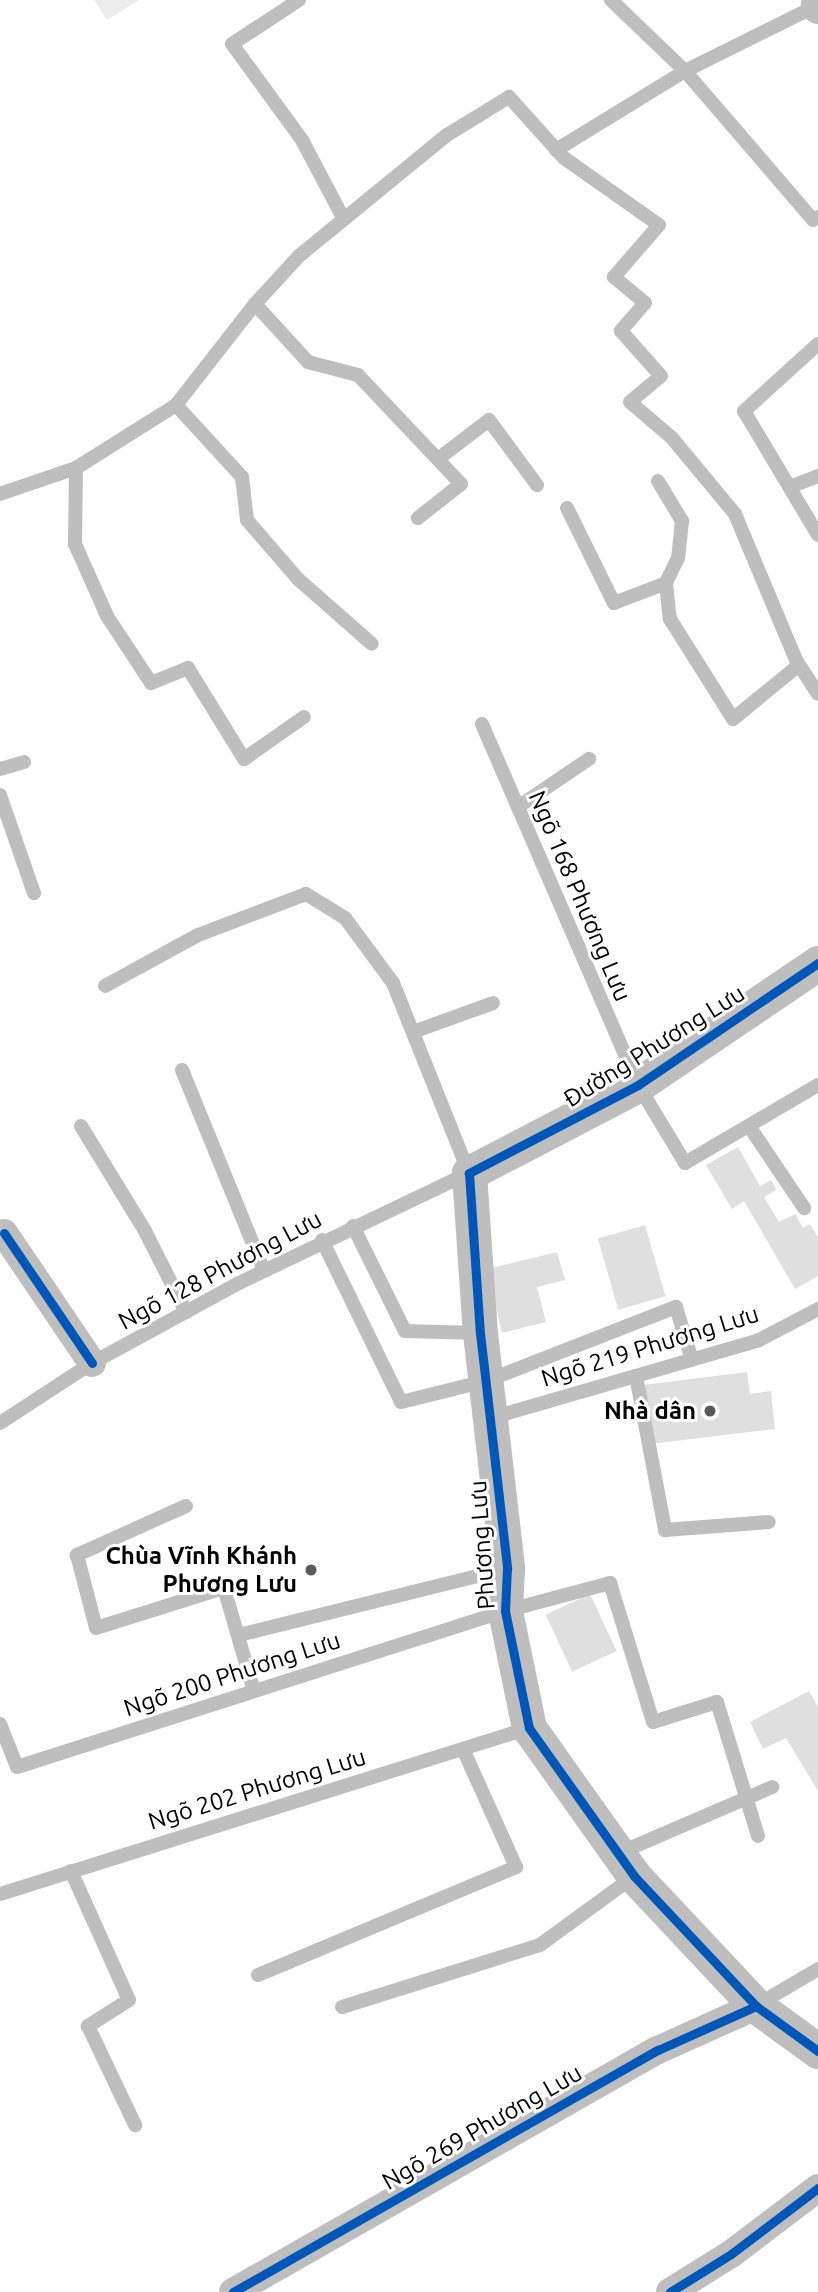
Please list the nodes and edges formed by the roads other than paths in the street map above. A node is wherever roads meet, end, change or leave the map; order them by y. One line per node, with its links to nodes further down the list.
1 (299, 0): 6 (lane)
2 (611, 0): 4 (lane)
3 (818, 5): 4 (lane)
4 (685, 71): 5 (lane); 7 (lane)
5 (556, 150): 6 (lane); 23 (lane)
6 (342, 216): 8 (lane)
7 (818, 217)
8 (255, 304): 10 (lane); 11 (lane)
9 (818, 344): 16 (lane)
10 (176, 405): 12 (lane); 22 (lane)
11 (438, 459): 15 (lane); 19 (lane)
12 (76, 468): 17 (lane); 25 (lane)
13 (818, 476): 16 (lane)
14 (658, 481): 21 (lane)
15 (537, 485)
16 (792, 486): 20 (lane)
17 (0, 494)
18 (567, 508): 21 (lane)
19 (418, 518)
20 (818, 536)
21 (666, 583): 23 (lane)
22 (372, 644)
23 (799, 665): 24 (lane)
24 (818, 694)
25 (304, 717)
26 (482, 724): 31 (lane, Ngõ 168 Phương Lưu)
27 (589, 759): 31 (lane)
28 (24, 762): 29 (lane)
29 (0, 769)
30 (0, 795): 32 (lane)
31 (518, 807): 38 (lane, Ngõ 168 Phương Lưu)
32 (33, 893)
33 (818, 963): 38 (street, Đường Phương Lưu)
34 (105, 986): 36 (lane)
35 (493, 1003): 36 (lane)
36 (413, 1032): 42 (lane)
37 (182, 1070): 47 (lane)
38 (638, 1085): 41 (lane, Ngõ 168 Phương Lưu); 42 (street, Đường Phương Lưu)
39 (818, 1085): 41 (lane)
40 (81, 1126): 49 (lane)
41 (749, 1126): 43 (lane)
42 (470, 1173): 44 (lane, Ngõ 128 Phương Lưu); 50 (street, Phương Lưu)
43 (804, 1208)
44 (353, 1226): 46 (lane, Ngõ 128 Phương Lưu); 50 (lane)
45 (4, 1233): 52 (street)
46 (322, 1240): 47 (lane, Ngõ 128 Phương Lưu); 54 (lane)
47 (264, 1271): 49 (lane, Ngõ 128 Phương Lưu)
48 (818, 1309): 51 (lane, Ngõ 219 Phương Lưu)
49 (186, 1312): 52 (lane, Ngõ 128 Phương Lưu)
50 (480, 1333): 54 (street, Phương Lưu)
51 (692, 1360): 53 (lane, Ngõ 219 Phương Lưu); 54 (lane)
52 (92, 1363): 56 (lane, Ngõ 128 Phương Lưu)
53 (636, 1376): 55 (lane, Ngõ 219 Phương Lưu); 58 (lane)
54 (486, 1381): 55 (street, Phương Lưu)
55 (491, 1418): 59 (street, Phương Lưu)
56 (0, 1423)
57 (186, 1506): 61 (lane)
58 (769, 1522)
59 (508, 1568): 60 (street, Phương Lưu); 61 (lane)
60 (505, 1611): 62 (lane, Ngõ 200 Phương Lưu); 64 (street, Phương Lưu); 67 (lane, Ngõ 200 Phương Lưu)
61 (239, 1635): 62 (lane)
62 (254, 1691): 63 (lane, Ngõ 200 Phương Lưu)
63 (0, 1724)
64 (529, 1728): 65 (lane, Ngõ 202 Phương Lưu); 69 (street, Phương Lưu)
65 (463, 1749): 70 (lane, Ngõ 202 Phương Lưu); 73 (lane)
66 (772, 1787): 67 (lane)
67 (746, 1798): 68 (lane); 69 (lane)
68 (758, 1836)
69 (626, 1865): 74 (street, Phương Lưu); 75 (lane)
70 (71, 1871): 71 (lane, Ngõ 202 Phương Lưu); 77 (lane)
71 (0, 1894)
72 (818, 1969): 74 (lane)
73 (258, 1975)
74 (756, 2006): 76 (street, Phương Lưu); 79 (street, Ngõ 269 Phương Lưu)
75 (342, 2007)
76 (818, 2051)
77 (135, 2125)
78 (818, 2188): 80 (street)
79 (233, 2292)
80 (670, 2292)

